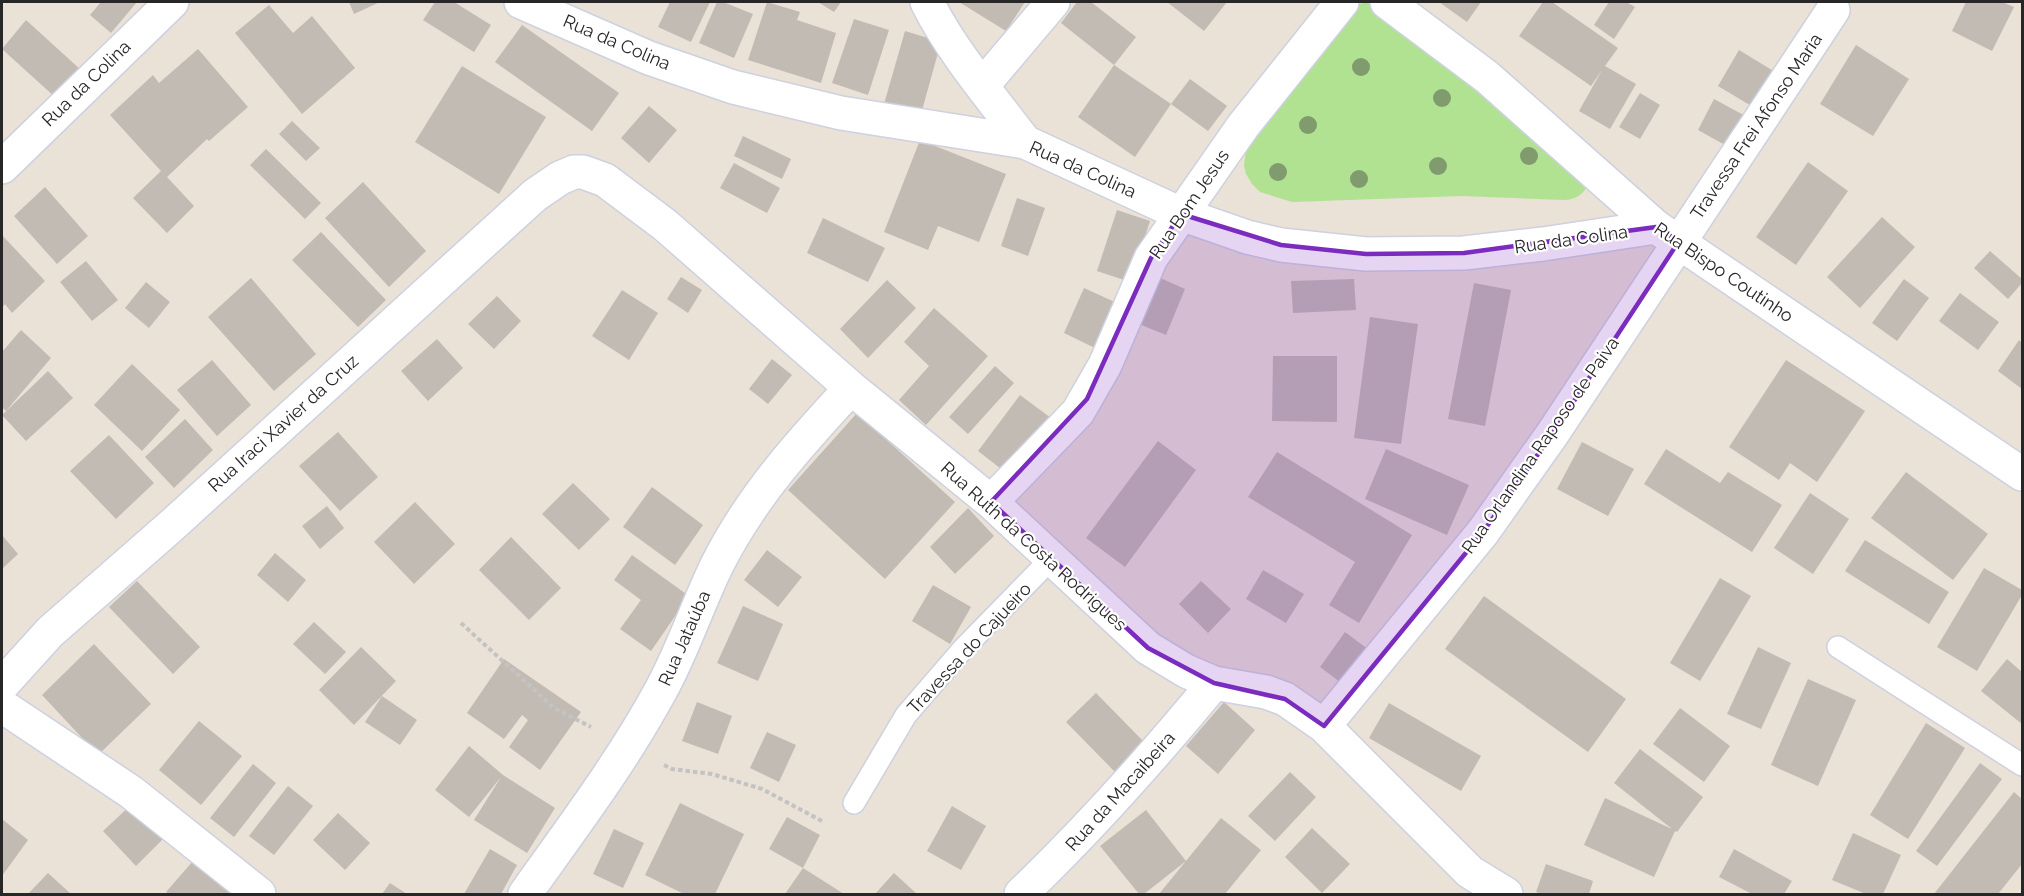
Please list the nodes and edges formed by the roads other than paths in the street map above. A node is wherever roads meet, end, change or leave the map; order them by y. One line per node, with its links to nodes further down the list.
1 (172, 2): 10 (street, Rua da Colina)
2 (520, 2): 9 (street, Rua da Colina)
3 (927, 2): 8 (street)
4 (1053, 2): 8 (street)
5 (1342, 2): 12 (street, Rua Bom Jesus)
6 (1387, 2): 13 (street, Rua Bispo Coutinho)
7 (1833, 10): 13 (street, Travessa Frei Afonso Maria)
8 (983, 85): 9 (street)
9 (1025, 142): 12 (street, Rua da Colina)
10 (2, 167)
11 (574, 172): 14 (street, Rua Ruth da Costa Rodrigues); 20 (street, Rua Iraci Xavier da Cruz)
12 (1180, 214): 13 (street, Rua da Colina); 16 (street, Rua Bom Jesus)
13 (1668, 234): 15 (street, Rua Bispo Coutinho); 22 (street, Rua Orlandina Raposo de Paiva)
14 (851, 388): 16 (street, Rua Ruth da Costa Rodrigues); 26 (street, Rua Jataúba)
15 (2022, 474)
16 (991, 502): 17 (street, Rua Ruth da Costa Rodrigues)
17 (1052, 558): 19 (street, Rua Ruth da Costa Rodrigues); 24 (lane, Travessa do Cajueiro)
18 (1838, 647): 23 (lane)
19 (1214, 683): 22 (street, Rua Ruth da Costa Rodrigues); 27 (street, Rua da Macaibeira)
20 (2, 685)
21 (2, 706): 25 (street)
22 (1324, 726): 28 (street, Rua Ruth da Costa Rodrigues)
23 (2022, 765)
24 (854, 803)
25 (259, 894)
26 (525, 894)
27 (1021, 894)
28 (1506, 894)

